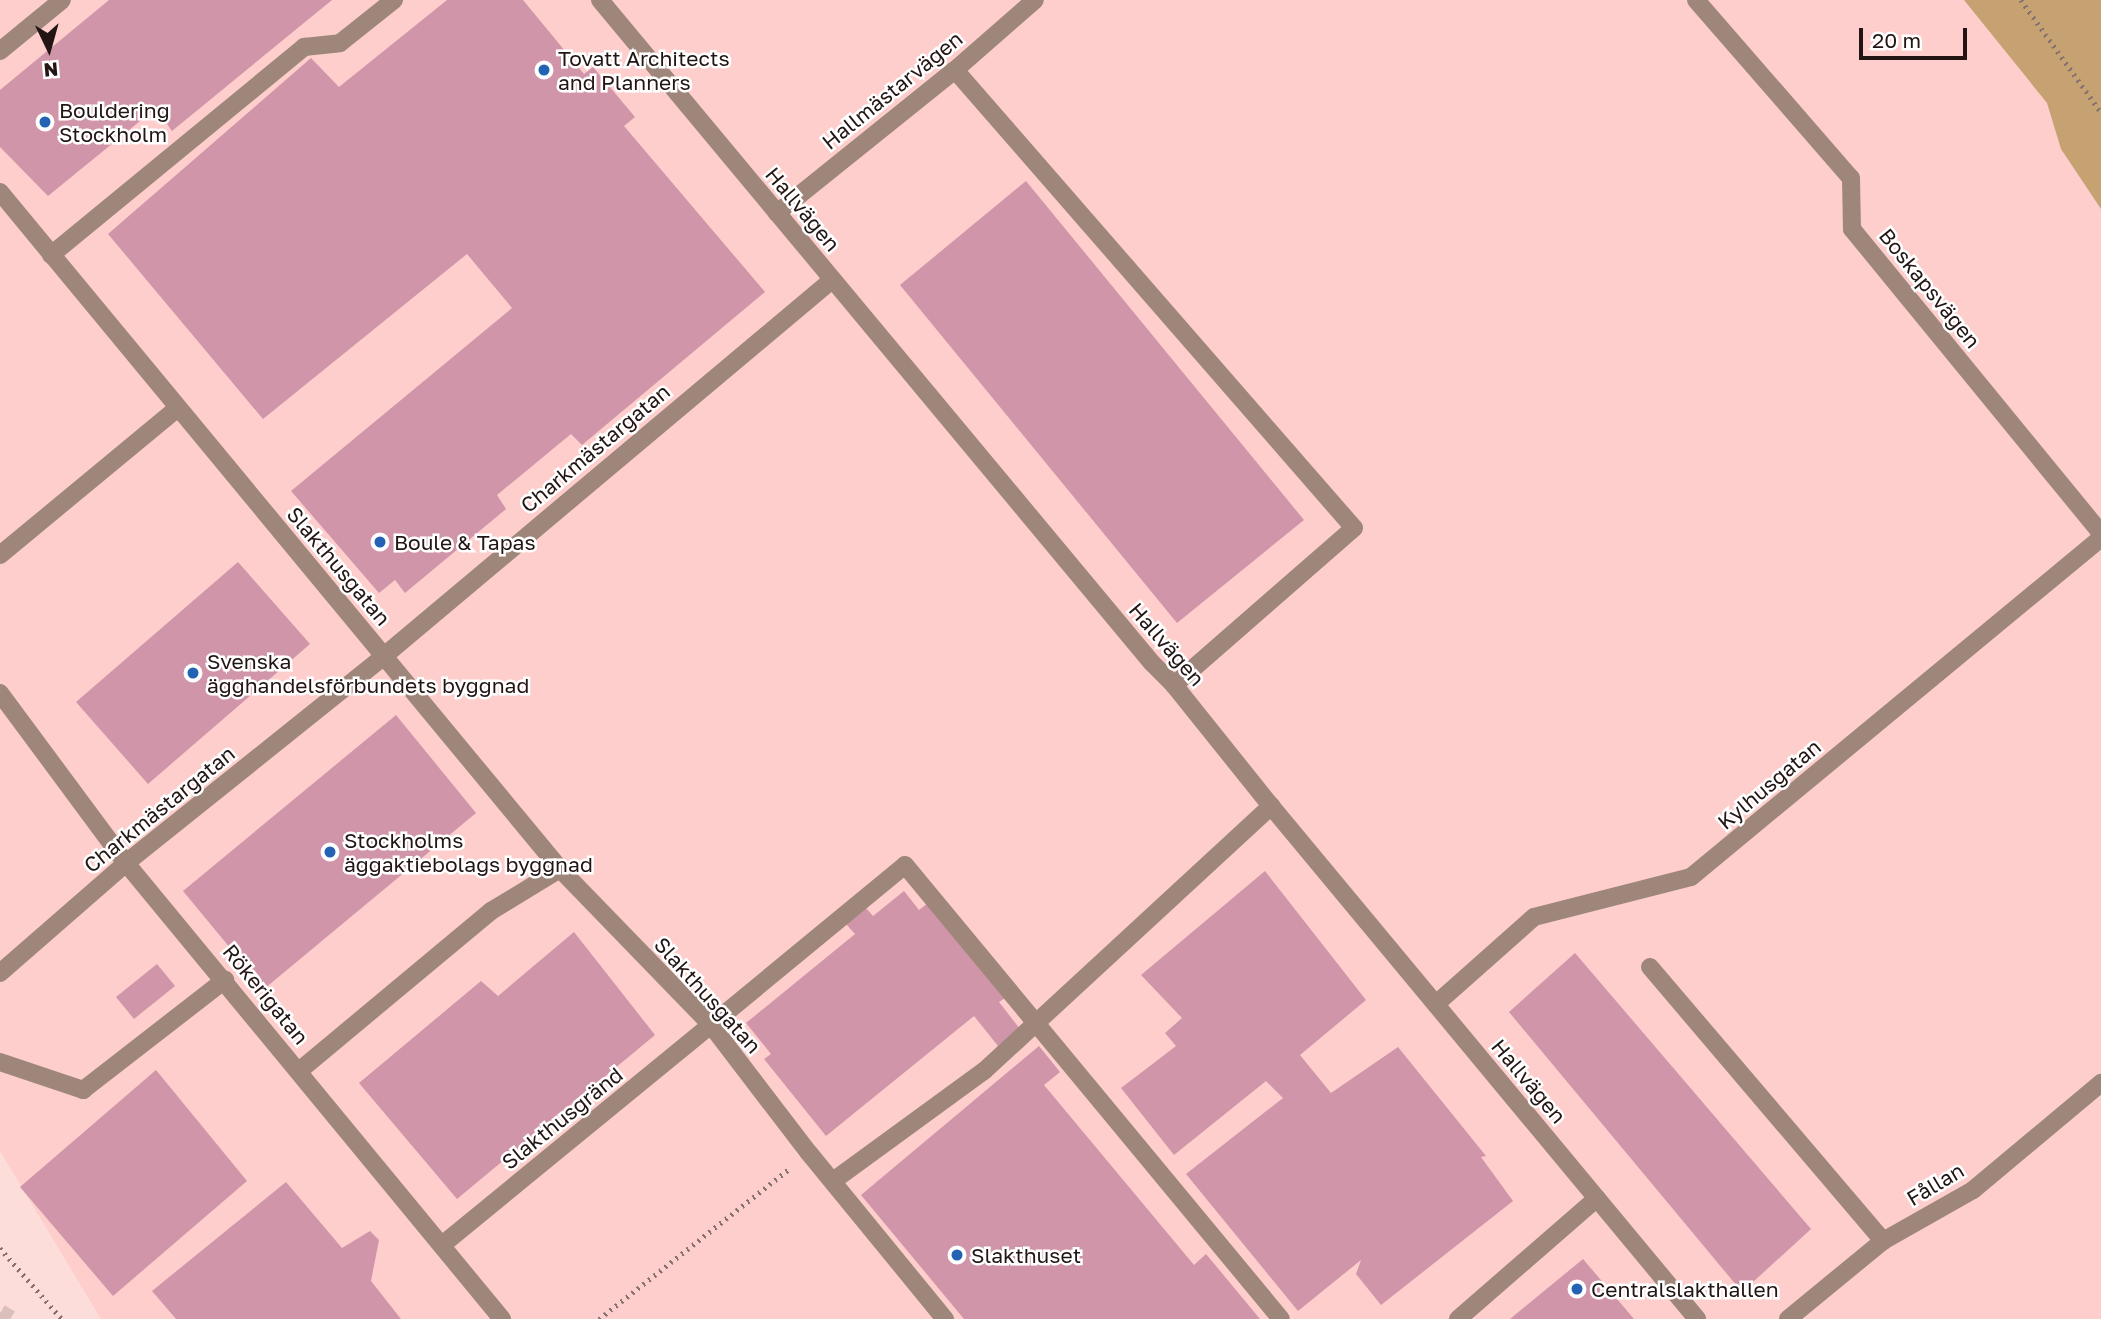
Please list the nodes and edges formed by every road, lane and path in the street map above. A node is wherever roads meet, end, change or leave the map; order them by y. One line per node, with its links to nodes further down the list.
1 (62, 0): 7 (street)
2 (394, 0): 12 (street)
3 (600, 0): 11 (street, Hallvägen)
4 (1035, 0): 8 (street, Hallmästarvägen)
5 (1696, 0): 15 (street, Boskapsvägen)
6 (2021, 0): 9 (path)
7 (0, 51)
8 (955, 70): 11 (street, Hallmästarvägen); 18 (street)
9 (2101, 112)
10 (0, 192): 12 (street, Slakthusgatan)
11 (777, 213): 13 (street, Hallvägen)
12 (51, 255): 14 (street, Slakthusgatan)
13 (832, 280): 17 (street, Charkmästargatan); 18 (street, Hallvägen)
14 (178, 408): 16 (street); 17 (street, Slakthusgatan)
15 (2101, 535): 26 (street, Kylhusgatan)
16 (0, 555)
17 (384, 656): 21 (street, Charkmästargatan); 22 (street, Slakthusgatan)
18 (1174, 685): 20 (street, Hallvägen)
19 (0, 693): 21 (street, Rökerigatan)
20 (1271, 806): 26 (street, Hallvägen); 27 (street)
21 (126, 863): 24 (street, Charkmästargatan); 25 (street, Rökerigatan)
22 (560, 869): 28 (street, Slakthusgatan); 30 (street)
23 (1650, 967): 35 (street)
24 (0, 973)
25 (226, 980): 29 (street); 30 (street, Rökerigatan)
26 (1436, 1004): 34 (street, Hallvägen)
27 (1037, 1022): 28 (street, Slakthusgränd); 33 (street); 42 (street)
28 (711, 1025): 32 (street, Slakthusgatan); 36 (street, Slakthusgränd)
29 (0, 1062)
30 (299, 1071): 36 (street, Rökerigatan)
31 (2101, 1083): 35 (street, Fållan)
32 (809, 1153): 33 (street, Slakthusgatan); 40 (path)
33 (832, 1181): 41 (street, Slakthusgatan)
34 (1597, 1198): 43 (street); 44 (street, Hallvägen)
35 (1883, 1241): 45 (street, Fållan)
36 (442, 1245): 38 (street, Rökerigatan)
37 (0, 1248): 39 (path)
38 (496, 1317)
39 (62, 1319)
40 (599, 1319)
41 (945, 1319)
42 (1282, 1319)
43 (1458, 1319)
44 (1698, 1319)
45 (1788, 1319)

